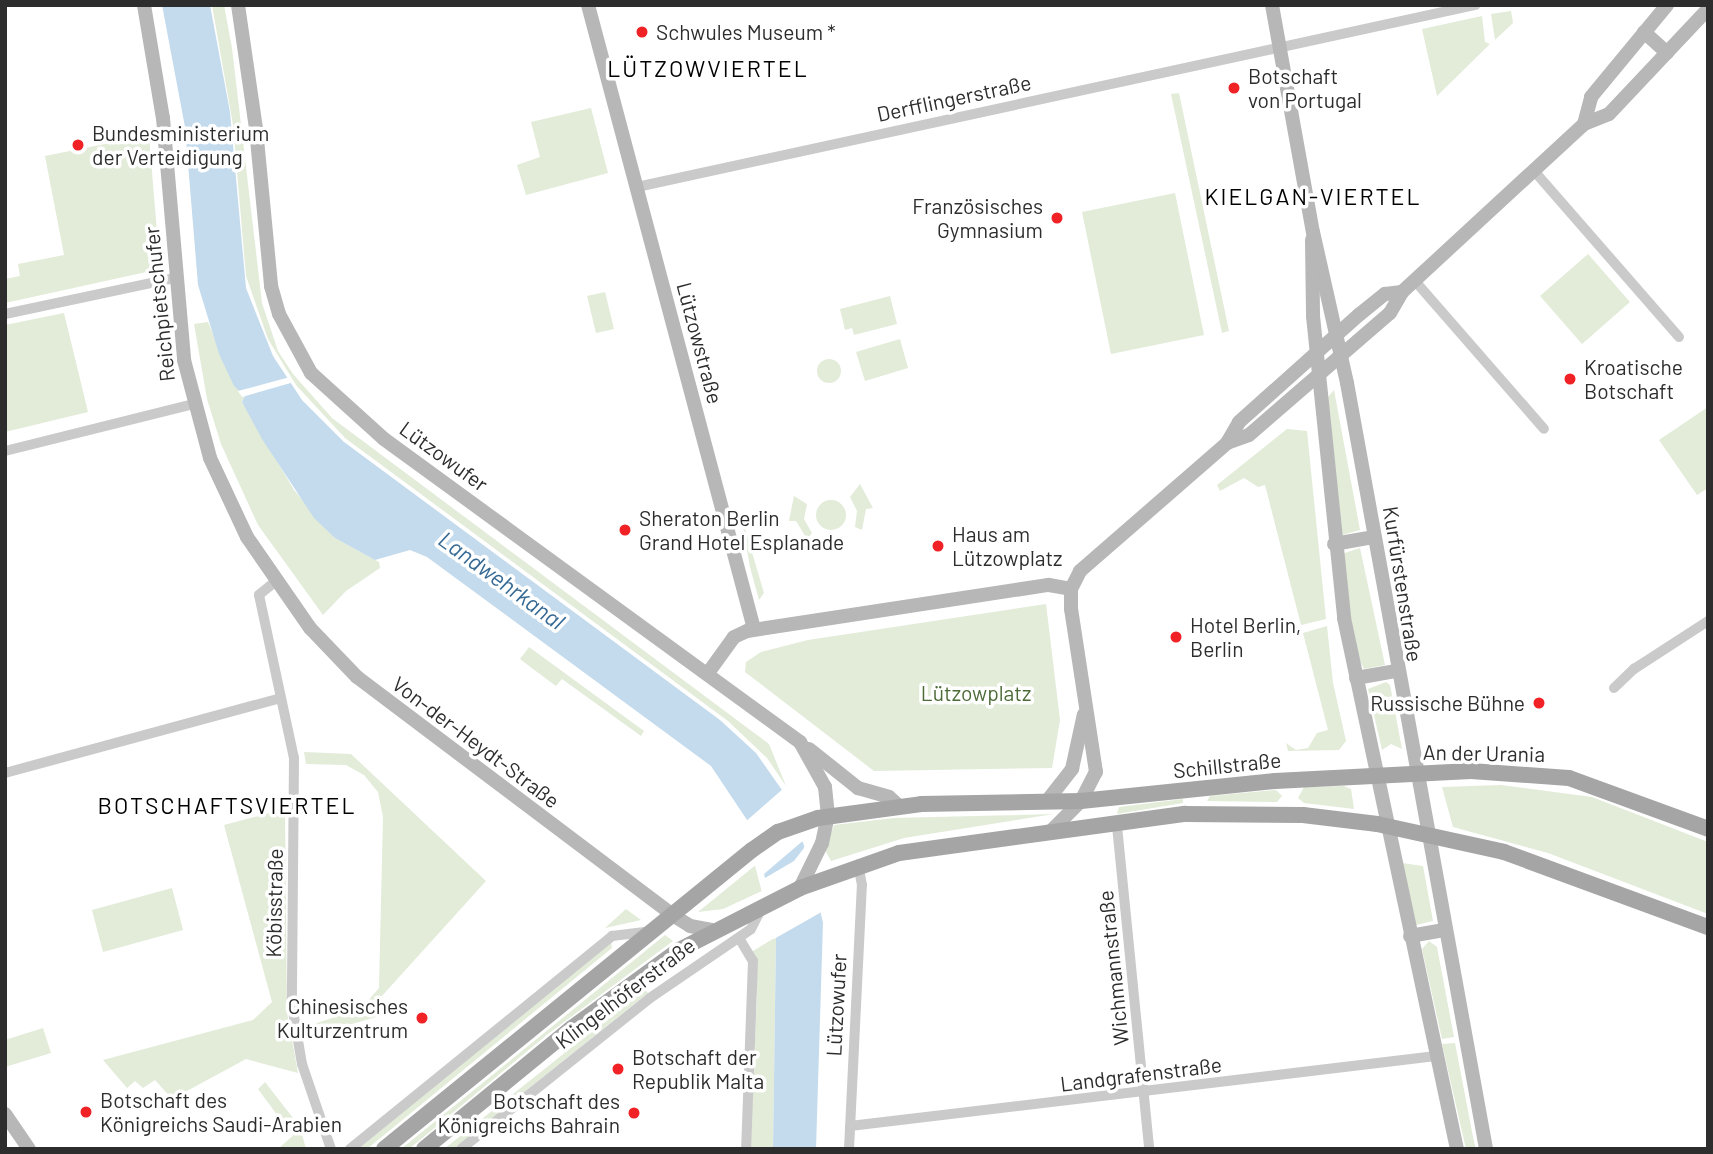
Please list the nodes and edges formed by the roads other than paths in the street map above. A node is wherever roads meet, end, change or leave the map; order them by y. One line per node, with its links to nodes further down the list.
1 (144, 5): 16 (main road, Reichpietschufer)
2 (237, 5): 36 (main road, Lützowufer)
3 (588, 5): 14 (main road, Lützowstraße)
4 (1272, 5): 10 (main road, Kurfürstenstraße)
5 (1475, 5): 10 (street, Derfflingerstraße)
6 (1657, 5): 9 (main road)
7 (1667, 5): 9 (main road)
8 (1708, 8): 11 (main road)
9 (1648, 27): 11 (main road); 12 (main road)
10 (1279, 47): 14 (street, Derfflingerstraße); 15 (main road, Kurfürstenstraße)
11 (1667, 53): 12 (main road)
12 (1584, 124): 13 (main road)
13 (1535, 172): 17 (main road); 21 (street)
14 (637, 187): 34 (main road, Lützowstraße)
15 (1313, 232): 20 (main road, Kurfürstenstraße); 22 (main road, Kurfürstenstraße)
16 (175, 278): 19 (street); 25 (main road, Reichpietschufer)
17 (1415, 281): 18 (main road); 26 (street)
18 (1402, 292): 20 (main road); 23 (main road)
19 (5, 314)
20 (1337, 335): 22 (main road); 23 (main road, Kurfürstenstraße)
21 (1679, 337)
22 (1318, 353): 24 (main road, Kurfürstenstraße); 27 (main road)
23 (1341, 355): 24 (main road); 29 (main road, Kurfürstenstraße)
24 (1320, 376): 27 (main road); 30 (main road, Kurfürstenstraße)
25 (193, 404): 28 (street); 31 (main road, Reichpietschufer)
26 (1544, 429)
27 (1227, 443): 32 (main road)
28 (5, 451)
29 (1374, 537): 30 (main road); 35 (main road, Kurfürstenstraße)
30 (1334, 544): 37 (main road, Kurfürstenstraße)
31 (276, 581): 39 (street, Köbisstraße); 57 (main road, Von-der-Heydt-Straße)
32 (1071, 589): 34 (main road); 40 (main road)
33 (1708, 621): 38 (street)
34 (754, 629): 36 (main road)
35 (1396, 671): 37 (main road); 43 (main road, Kurfürstenstraße)
36 (708, 673): 41 (main road, Lützowufer)
37 (1356, 678): 44 (main road, Kurfürstenstraße)
38 (1614, 688)
39 (281, 698): 42 (street); 69 (street, Köbisstraße)
40 (1084, 714): 45 (main road); 46 (main road)
41 (800, 742): 47 (main road); 48 (main road, Lützowufer)
42 (5, 773)
43 (1416, 774): 44 (main road, An der Urania); 51 (main road, An der Urania); 53 (main road, Kurfürstenstraße)
44 (1376, 775): 46 (main road, Schillstraße); 50 (main road, Kurfürstenstraße)
45 (1047, 801): 46 (main road); 47 (main road)
46 (1082, 801): 52 (main road)
47 (899, 806): 48 (main road)
48 (828, 815): 55 (main road); 57 (main road, Klingelhöferstraße)
49 (1116, 825): 50 (main road); 52 (main road); 65 (street, Wichmannstraße)
50 (1387, 826): 53 (main road); 62 (main road, Kurfürstenstraße)
51 (1708, 829)
52 (1049, 832): 54 (main road)
53 (1428, 834): 58 (main road); 60 (main road, Kurfürstenstraße)
54 (858, 864): 55 (main road); 67 (street, Lützowufer)
55 (800, 888): 56 (main road)
56 (765, 904): 59 (main road, Klingelhöferstraße); 63 (street, Klingelhöferstraße)
57 (671, 914): 59 (main road, Klingelhöferstraße); 61 (main road, Klingelhöferstraße)
58 (1708, 927)
59 (712, 930): 72 (main road, Klingelhöferstraße)
60 (1445, 930): 62 (main road); 78 (main road, Kurfürstenstraße)
61 (647, 932): 70 (street, Klingelhöferstraße); 71 (main road, Klingelhöferstraße)
62 (1410, 936): 64 (main road, Kurfürstenstraße)
63 (739, 938): 73 (street, Klingelhöferstraße); 74 (street)
64 (1436, 1056): 65 (street, Landgrafenstraße); 77 (main road, Kurfürstenstraße)
65 (1143, 1094): 67 (street, Landgrafenstraße); 76 (street, Wichmannstraße)
66 (5, 1114): 68 (main road)
67 (850, 1126): 75 (street, Lützowufer)
68 (29, 1149)
69 (331, 1149)
70 (350, 1149)
71 (384, 1149)
72 (424, 1149)
73 (461, 1149)
74 (746, 1149)
75 (849, 1149)
76 (1149, 1149)
77 (1457, 1149)
78 (1486, 1149)

